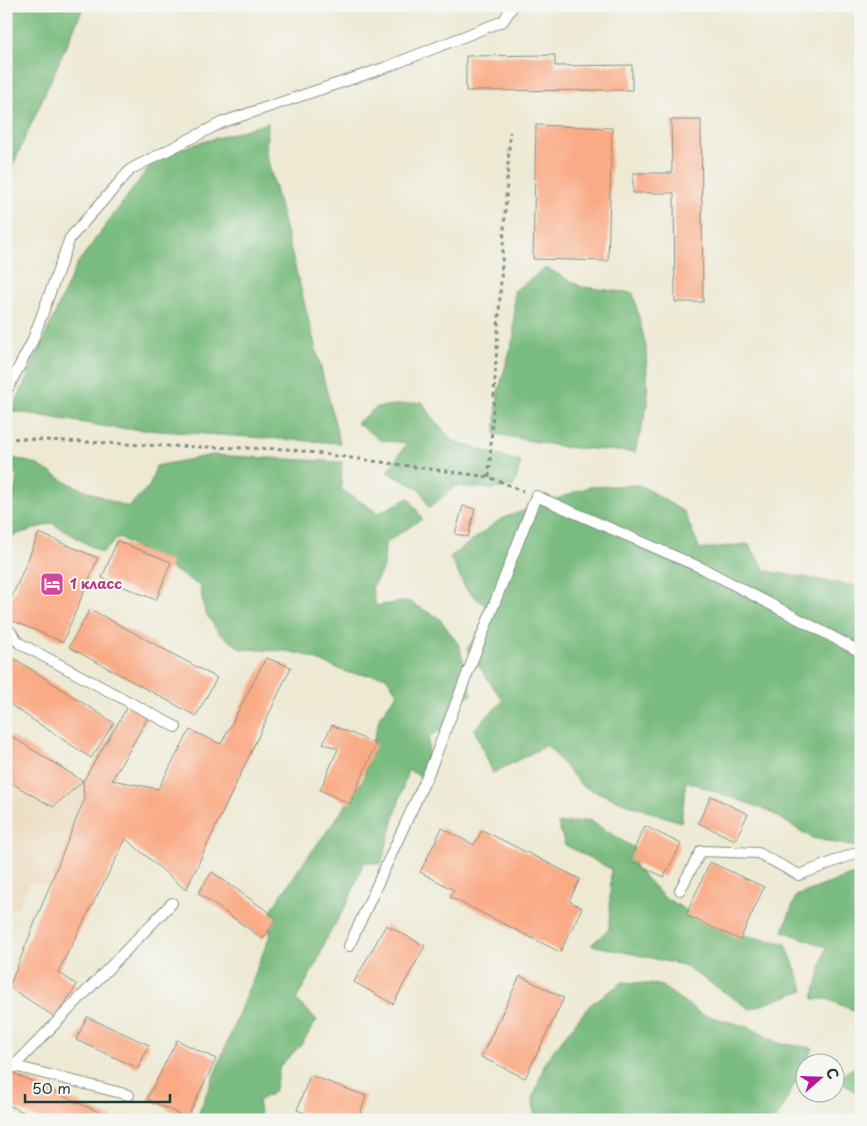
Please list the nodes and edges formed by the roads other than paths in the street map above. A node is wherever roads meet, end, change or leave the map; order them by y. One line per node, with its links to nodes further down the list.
1 (513, 6): 2 (lane)
2 (6, 392)
3 (6, 626): 5 (lane)
4 (861, 652): 9 (lane)
5 (176, 727)
6 (861, 851): 7 (lane)
7 (680, 890)
8 (172, 902): 10 (lane)
9 (349, 946)
10 (14, 1066): 11 (lane); 12 (lane)
11 (6, 1073)
12 (129, 1095)

